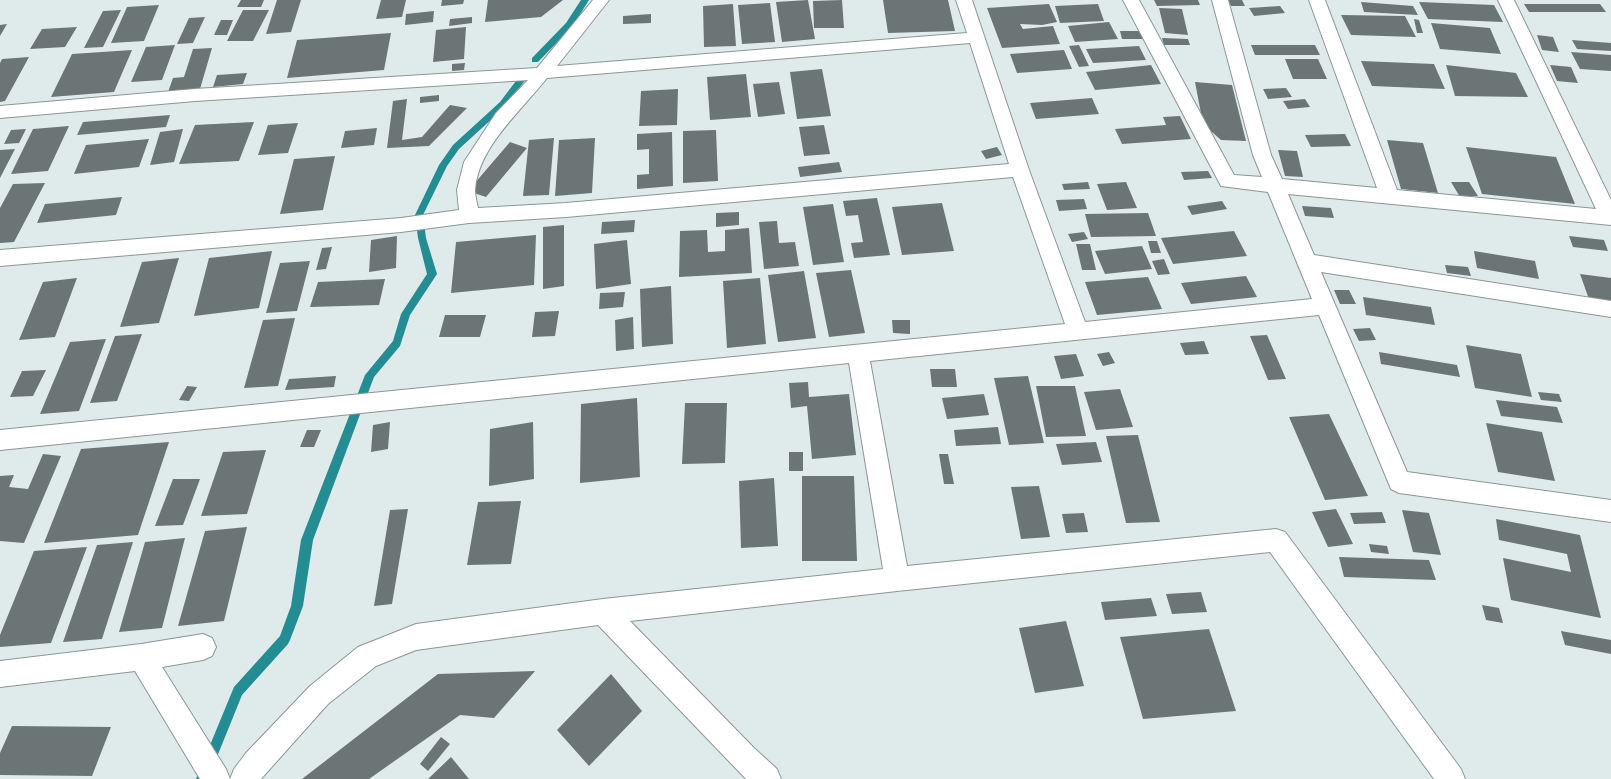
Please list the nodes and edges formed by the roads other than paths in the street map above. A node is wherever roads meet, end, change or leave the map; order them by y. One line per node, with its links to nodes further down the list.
1 (601, 0): 8 (street)
2 (964, 0): 7 (street)
3 (1131, 0): 11 (street)
4 (1220, 0): 11 (street)
5 (1317, 0): 12 (street)
6 (1506, 0): 14 (street)
7 (976, 37): 8 (street); 10 (street)
8 (542, 73): 9 (street); 13 (street)
9 (0, 112)
10 (1020, 170): 13 (street); 19 (street)
11 (1275, 186): 12 (street); 16 (street)
12 (1390, 197): 14 (street)
13 (469, 216): 15 (street)
14 (1611, 218)
15 (0, 258)
16 (1307, 262): 17 (street); 18 (street)
17 (1326, 306): 19 (street); 22 (street)
18 (1611, 309)
19 (1078, 330): 20 (street)
20 (858, 353): 21 (street); 23 (street)
21 (0, 440)
22 (1611, 511)
23 (897, 579): 24 (street); 31 (street)
24 (603, 612): 29 (street); 30 (street)
25 (202, 647): 26 (street)
26 (141, 657): 27 (street); 28 (street)
27 (0, 674)
28 (214, 776)
29 (244, 779)
30 (767, 779)
31 (1451, 779)

